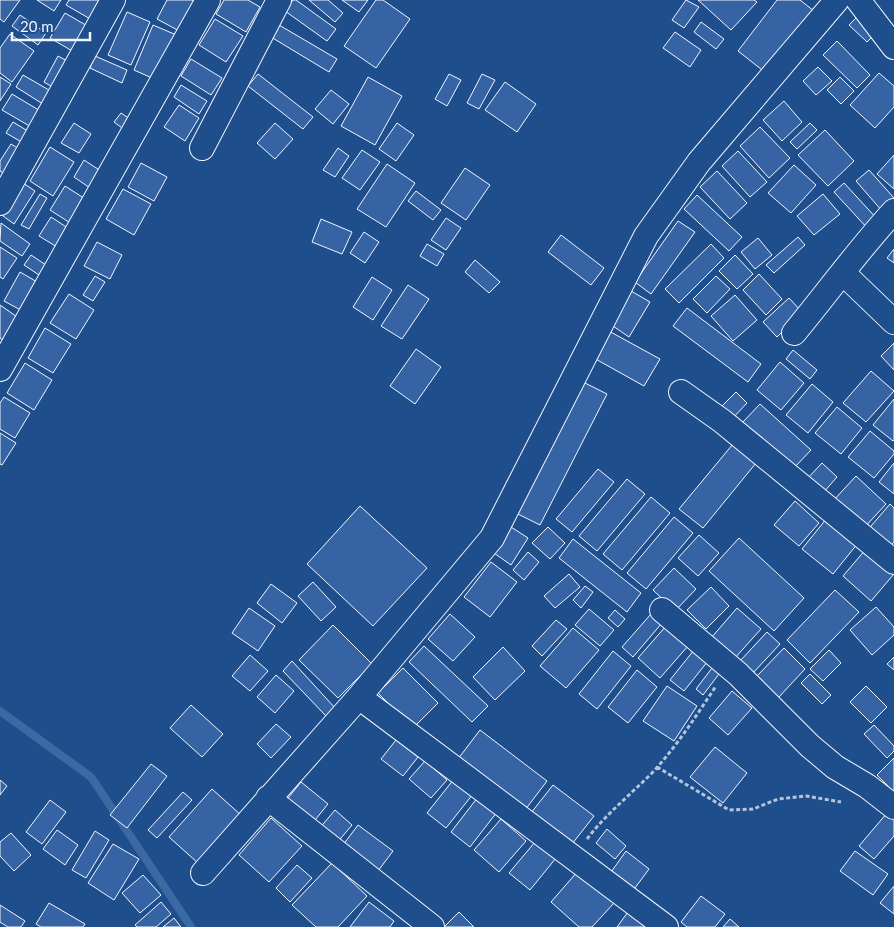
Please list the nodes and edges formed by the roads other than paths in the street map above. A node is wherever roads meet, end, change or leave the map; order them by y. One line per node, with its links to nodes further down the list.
1 (113, 0): 8 (street)
2 (208, 0): 13 (street)
3 (279, 0): 7 (street)
4 (837, 0): 17 (street)
5 (858, 0): 6 (street)
6 (894, 47)
7 (202, 148)
8 (0, 203)
9 (894, 211): 10 (street)
10 (843, 273): 11 (street); 12 (street)
11 (894, 322)
12 (794, 333)
13 (0, 369)
14 (682, 392): 15 (street)
15 (894, 562)
16 (662, 610): 19 (street)
17 (358, 696): 18 (street); 22 (street)
18 (268, 798): 20 (street); 21 (street)
19 (894, 807)
20 (203, 873)
21 (432, 927)
22 (666, 927)

